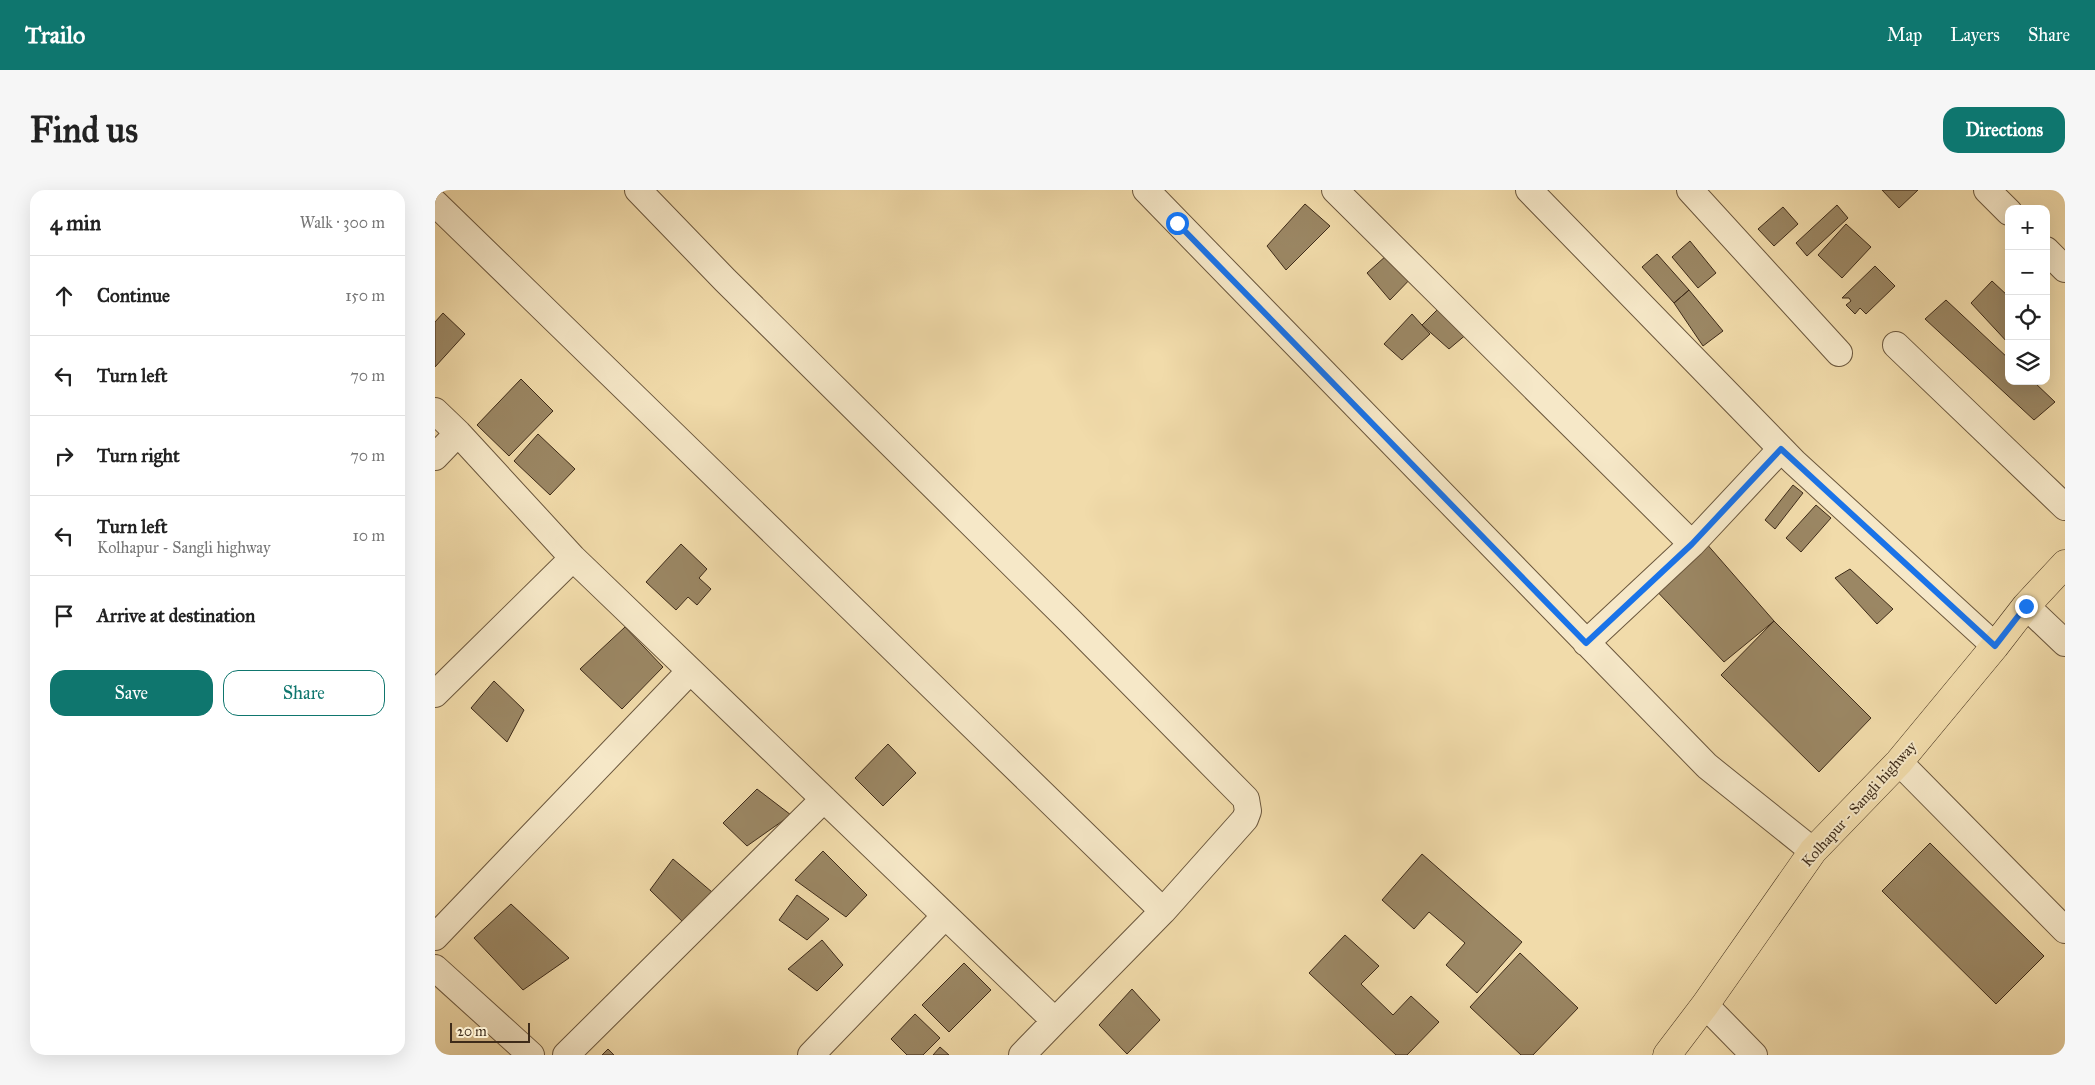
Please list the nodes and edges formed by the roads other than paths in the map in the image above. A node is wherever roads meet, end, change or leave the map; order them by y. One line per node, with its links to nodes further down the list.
1 (638, 190): 30 (street)
2 (1146, 190): 22 (street)
3 (1335, 190): 18 (street)
4 (1529, 190): 15 (street)
5 (1690, 190): 12 (street)
6 (1987, 190): 8 (street)
7 (435, 203): 30 (street)
8 (2005, 208)
9 (2050, 254): 10 (street)
10 (2065, 269)
11 (1896, 345): 17 (street)
12 (1839, 353)
13 (435, 411): 14 (street)
14 (458, 433): 16 (street); 19 (street)
15 (1781, 449): 18 (street); 24 (street)
16 (435, 457)
17 (2065, 507)
18 (1692, 544): 22 (street)
19 (573, 558): 25 (street); 26 (street)
20 (2065, 564): 21 (main road, Kolhapur - Sangli highway)
21 (2026, 606): 23 (street); 24 (main road, Kolhapur - Sangli highway)
22 (1586, 643): 29 (street)
23 (2065, 643)
24 (1995, 646): 27 (main road, Kolhapur - Sangli highway)
25 (690, 671): 28 (street); 33 (street)
26 (435, 694)
27 (1899, 762): 29 (main road, Kolhapur - Sangli highway); 32 (street)
28 (824, 799): 31 (street); 38 (street)
29 (1813, 851): 35 (main road, Kolhapur - Sangli highway)
30 (1163, 911): 36 (street)
31 (945, 916): 36 (street); 39 (street)
32 (2065, 930)
33 (435, 937)
34 (435, 968): 37 (street)
35 (1705, 1005): 41 (main road, Kolhapur - Sangli highway); 42 (street)
36 (1055, 1021): 40 (street)
37 (531, 1055)
38 (566, 1055)
39 (811, 1055)
40 (1021, 1055)
41 (1667, 1055)
42 (1754, 1055)

